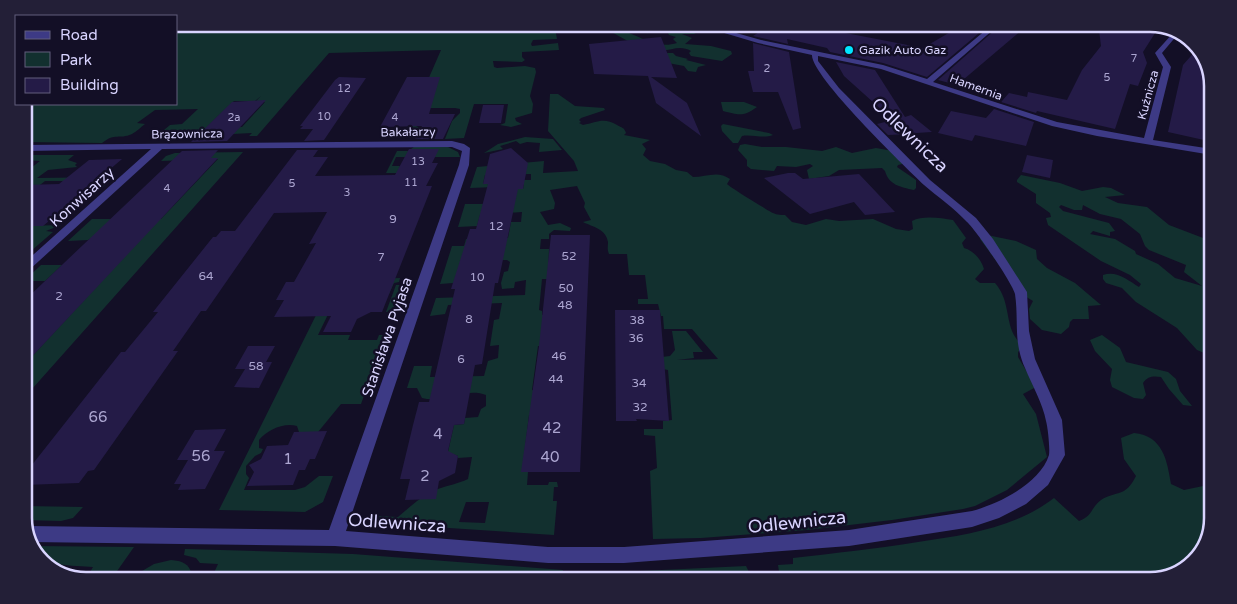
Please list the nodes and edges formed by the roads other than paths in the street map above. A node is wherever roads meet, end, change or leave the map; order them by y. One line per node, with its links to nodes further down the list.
1 (722, 32): 4 (street, Hamernia)
2 (738, 32): 4 (street)
3 (987, 32): 7 (street)
4 (734, 36): 6 (street, Hamernia)
5 (1173, 37): 8 (street, Kuźnicza)
6 (815, 54): 7 (street, Hamernia); 16 (street, Odlewnicza)
7 (928, 82): 8 (street, Hamernia)
8 (1148, 141): 13 (street, Hamernia)
9 (351, 145): 10 (street, Brązownicza); 11 (street, Bakałarzy)
10 (159, 147): 12 (street, Brązownicza); 14 (street, Konwisarzy)
11 (465, 147): 16 (street, Stanisława Pyjasa)
12 (33, 148)
13 (1204, 151)
14 (33, 261)
15 (35, 534): 16 (street, Odlewnicza)
16 (335, 538)

